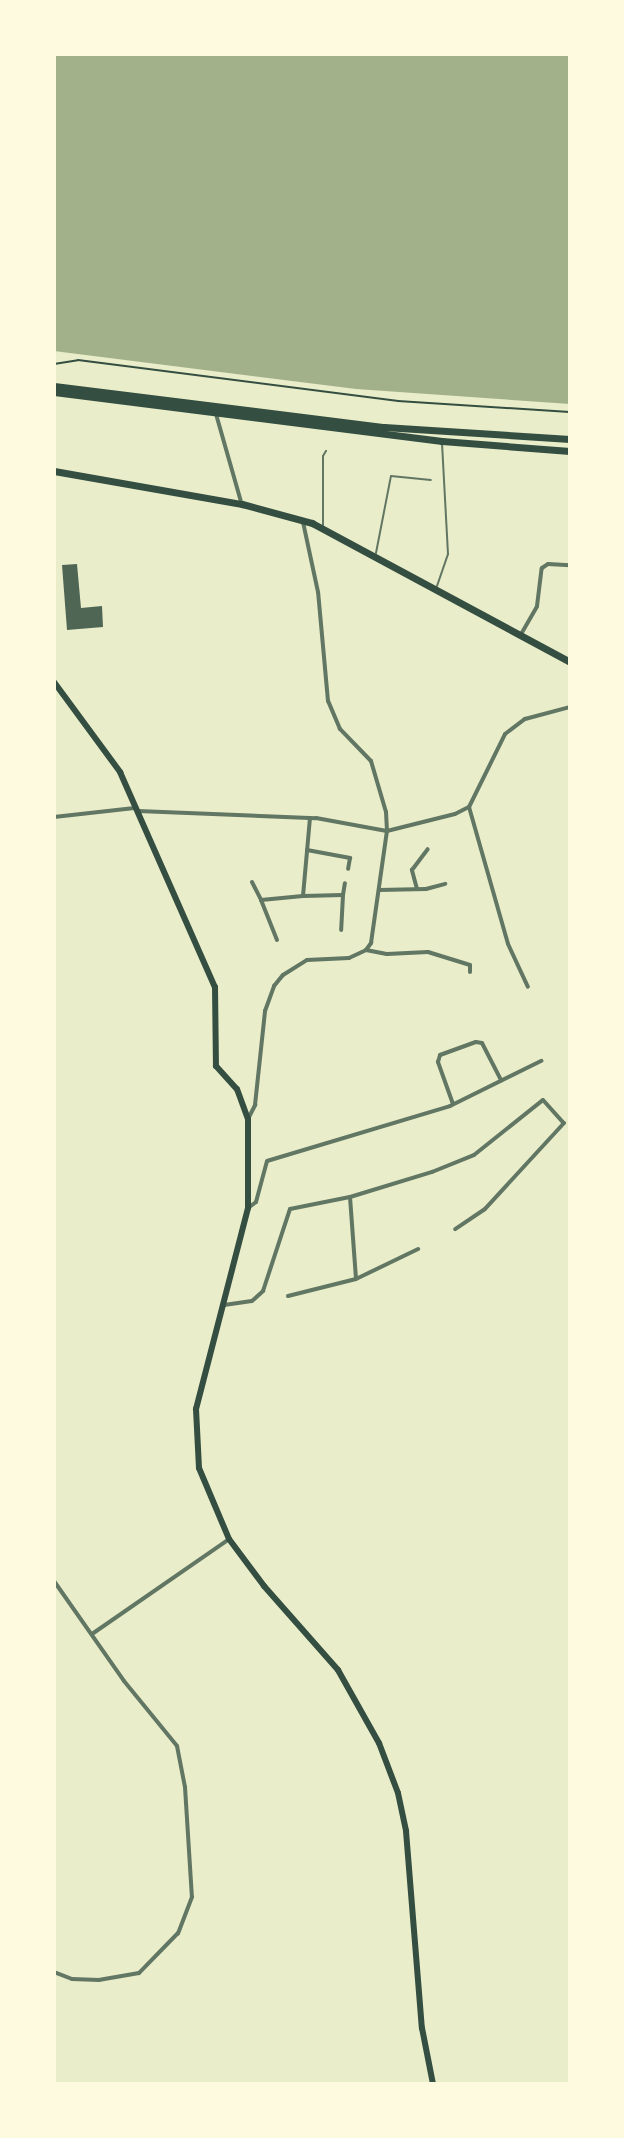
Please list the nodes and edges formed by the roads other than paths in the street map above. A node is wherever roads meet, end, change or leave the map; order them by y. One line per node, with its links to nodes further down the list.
1 (54, 386): 4 (main road)
2 (54, 392): 3 (main road)
3 (216, 412): 5 (main road); 10 (street)
4 (570, 439)
5 (442, 441): 7 (main road); 15 (lane)
6 (326, 451): 12 (lane)
7 (570, 451)
8 (54, 471): 10 (main road)
9 (431, 480): 13 (lane)
10 (242, 504): 11 (main road)
11 (303, 520): 12 (main road); 24 (street)
12 (323, 528): 13 (main road)
13 (375, 558): 15 (main road)
14 (570, 565): 16 (street)
15 (435, 590): 16 (main road)
16 (520, 636): 17 (main road)
17 (570, 662)
18 (54, 682): 21 (main road)
19 (570, 707): 20 (street)
20 (469, 807): 24 (street); 40 (street)
21 (138, 810): 22 (street); 23 (street); 44 (main road)
22 (54, 817)
23 (310, 818): 24 (street); 26 (street)
24 (387, 831): 32 (street)
25 (428, 849): 31 (street)
26 (307, 850): 27 (street); 34 (street)
27 (348, 869)
28 (252, 882): 35 (street)
29 (345, 883): 33 (street)
30 (445, 884): 31 (street)
31 (417, 889): 32 (street)
32 (379, 890): 38 (street)
33 (343, 895): 34 (street); 36 (street)
34 (303, 896): 35 (street)
35 (261, 900): 37 (street)
36 (341, 930)
37 (277, 940)
38 (366, 950): 39 (street); 44 (street)
39 (470, 972)
40 (528, 987)
41 (541, 1061): 42 (street)
42 (501, 1080): 43 (street); 43 (street)
43 (453, 1104): 46 (street)
44 (248, 1119): 46 (main road)
45 (350, 1197): 47 (street); 49 (street); 51 (street)
46 (248, 1208): 51 (main road)
47 (455, 1229)
48 (418, 1249): 49 (street)
49 (356, 1279): 50 (street)
50 (288, 1296)
51 (223, 1305): 52 (main road)
52 (229, 1539): 54 (street); 56 (main road)
53 (54, 1581): 54 (street)
54 (92, 1634): 55 (street)
55 (54, 1972)
56 (433, 2084)

